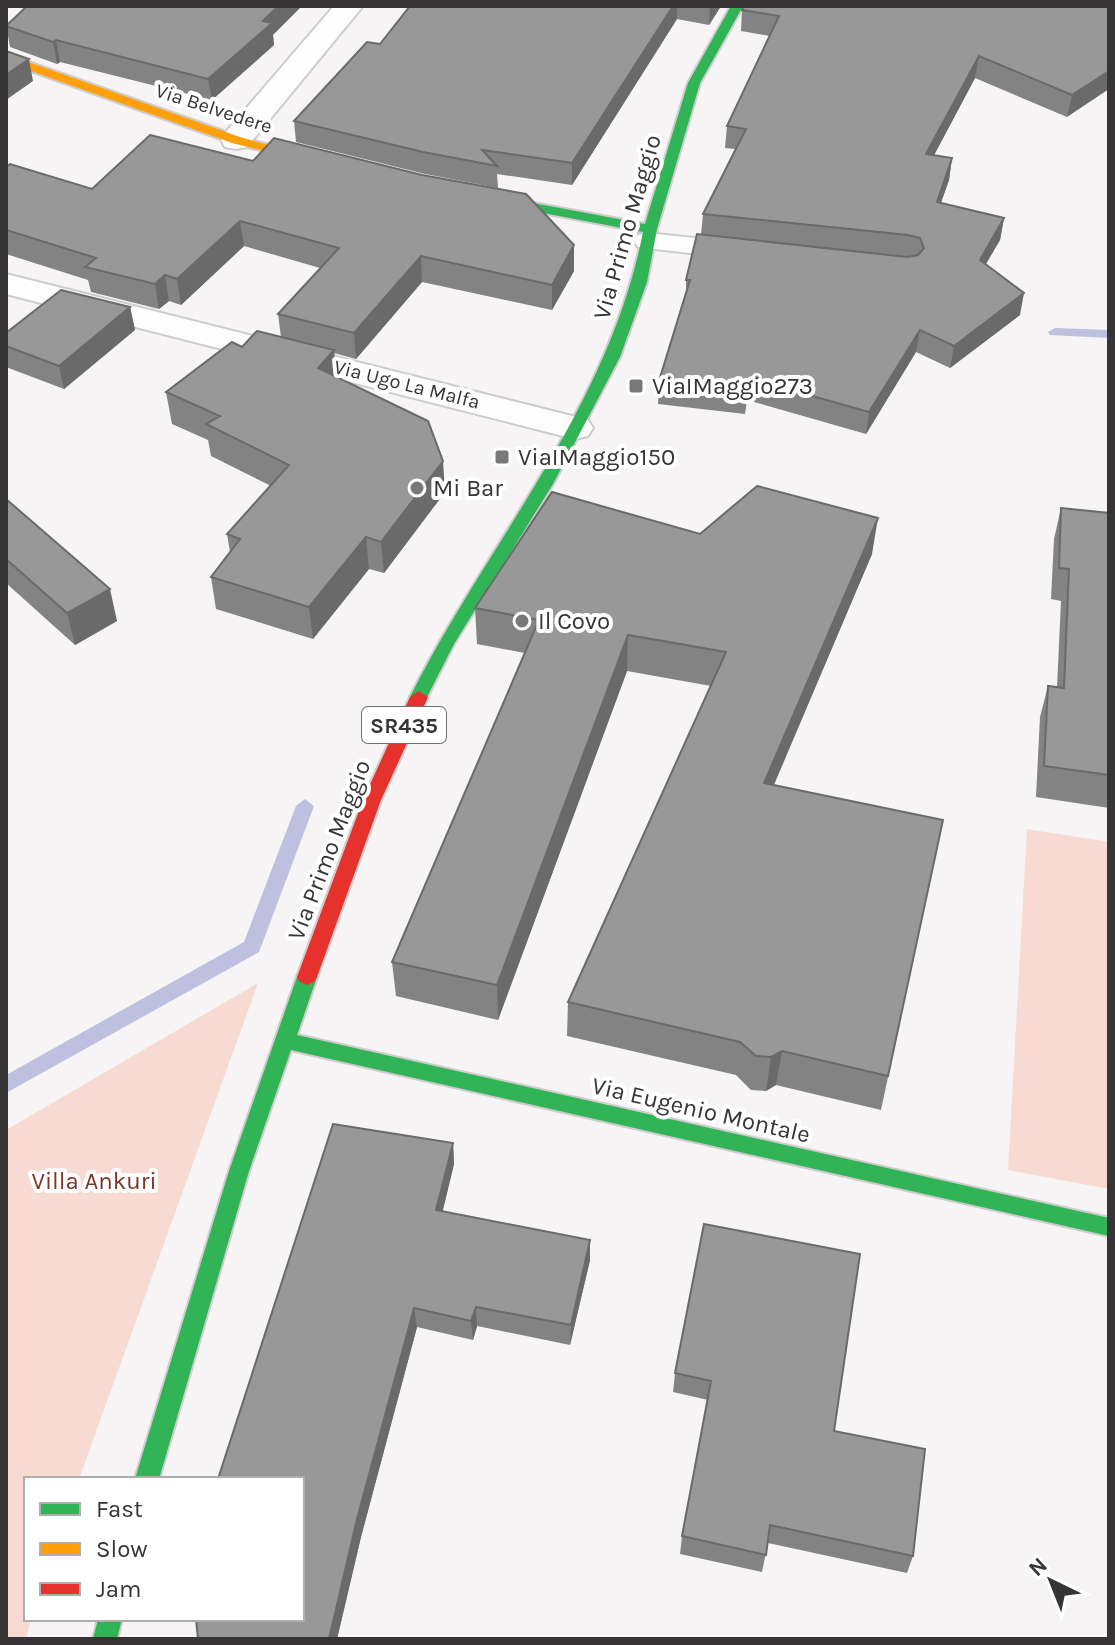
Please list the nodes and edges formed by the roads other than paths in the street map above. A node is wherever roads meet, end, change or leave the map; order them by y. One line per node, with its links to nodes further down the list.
1 (349, 6): 4 (street)
2 (737, 6): 7 (main road, Via Primo Maggio / SR435)
3 (6, 58): 4 (main road, Via Belvedere)
4 (236, 140): 5 (main road, Via Belvedere)
5 (337, 165)
6 (454, 193): 7 (main road)
7 (648, 235): 8 (lane); 10 (main road, Via Primo Maggio / SR435)
8 (768, 254)
9 (6, 284): 10 (street, Via Ugo La Malfa)
10 (575, 428): 11 (main road, Via Primo Maggio / SR435)
11 (283, 1040): 12 (main road, Via Eugenio Montale); 13 (main road, Via Primo Maggio / SR435)
12 (1109, 1227)
13 (148, 1477)

